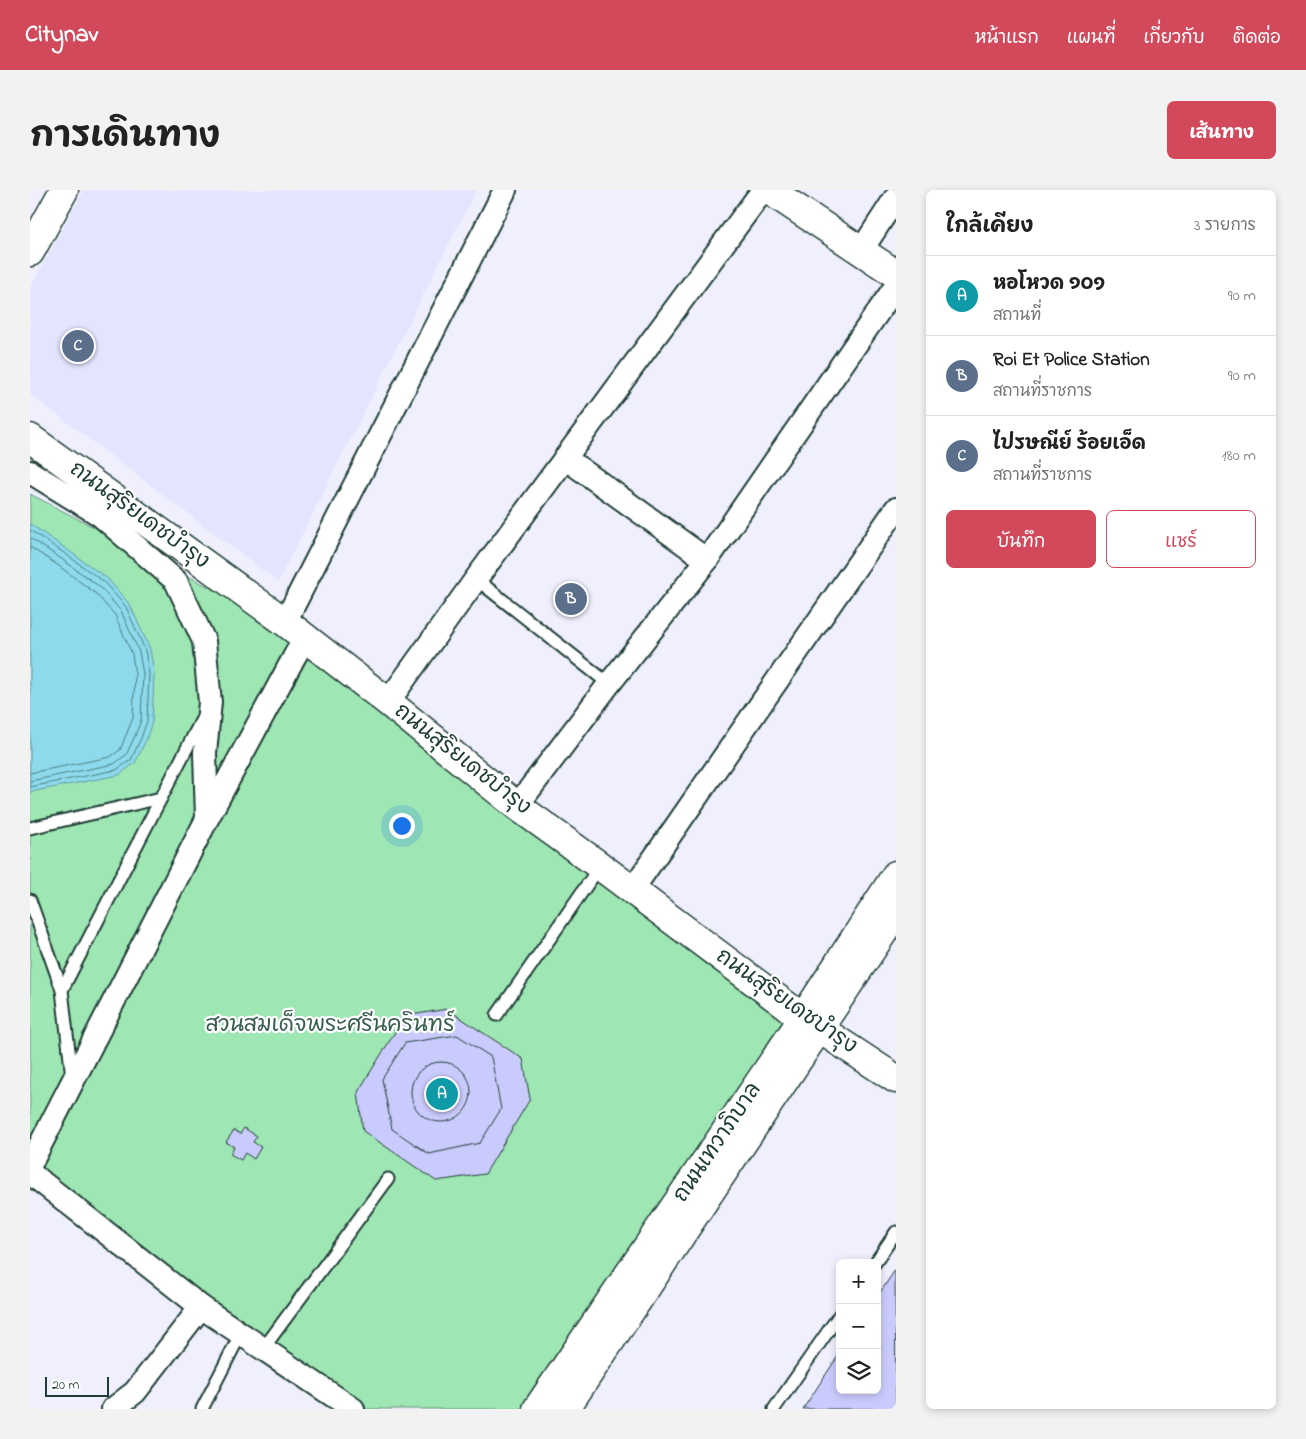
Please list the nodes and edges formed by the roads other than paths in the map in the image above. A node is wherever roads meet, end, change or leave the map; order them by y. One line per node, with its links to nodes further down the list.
1 (64, 190): 7 (main road)
2 (505, 190): 16 (street)
3 (763, 190): 11 (street)
4 (769, 190): 6 (main road)
5 (896, 197): 6 (street)
6 (861, 251): 8 (main road)
7 (30, 252)
8 (896, 274)
9 (896, 286): 14 (street)
10 (30, 438): 16 (main road, ถนนสุริยเดชบำรุง)
11 (565, 458): 14 (street); 15 (street)
12 (30, 472): 18 (street)
13 (896, 509): 26 (street)
14 (707, 560): 17 (street)
15 (476, 579): 17 (lane); 19 (street)
16 (295, 630): 19 (main road, ถนนสุริยเดชบำรุง); 22 (street)
17 (609, 684): 21 (street)
18 (210, 702): 20 (lane); 22 (street)
19 (388, 702): 21 (main road, ถนนสุริยเดชบำรุง)
20 (161, 798): 23 (lane); 29 (lane)
21 (517, 806): 24 (main road, ถนนสุริยเดชบำรุง)
22 (207, 818): 33 (street)
23 (30, 828)
24 (600, 866): 26 (main road, ถนนสุริยเดชบำรุง); 30 (lane)
25 (896, 876): 31 (main road, ถนนเทวาภิบาล)
26 (632, 890): 31 (main road, ถนนสุริยเดชบำรุง)
27 (30, 900): 29 (lane)
28 (896, 913): 31 (main road, ถนนเทวาภิบาล)
29 (62, 990): 33 (lane)
30 (497, 1015)
31 (811, 1023): 32 (main road, ถนนสุริยเดชบำรุง); 47 (main road, ถนนเทวาภิบาล); 48 (main road, ถนนเทวาภิบาล)
32 (896, 1079)
33 (73, 1081): 34 (street)
34 (30, 1165)
35 (30, 1172): 40 (street)
36 (388, 1179): 43 (lane)
37 (896, 1232): 38 (lane)
38 (892, 1246): 39 (lane)
39 (879, 1259)
40 (200, 1307): 42 (street); 44 (street)
41 (836, 1320): 49 (lane)
42 (241, 1334): 43 (street); 45 (lane)
43 (263, 1349): 46 (street)
44 (113, 1409)
45 (202, 1409)
46 (353, 1409)
47 (537, 1409)
48 (565, 1409)
49 (774, 1409)

